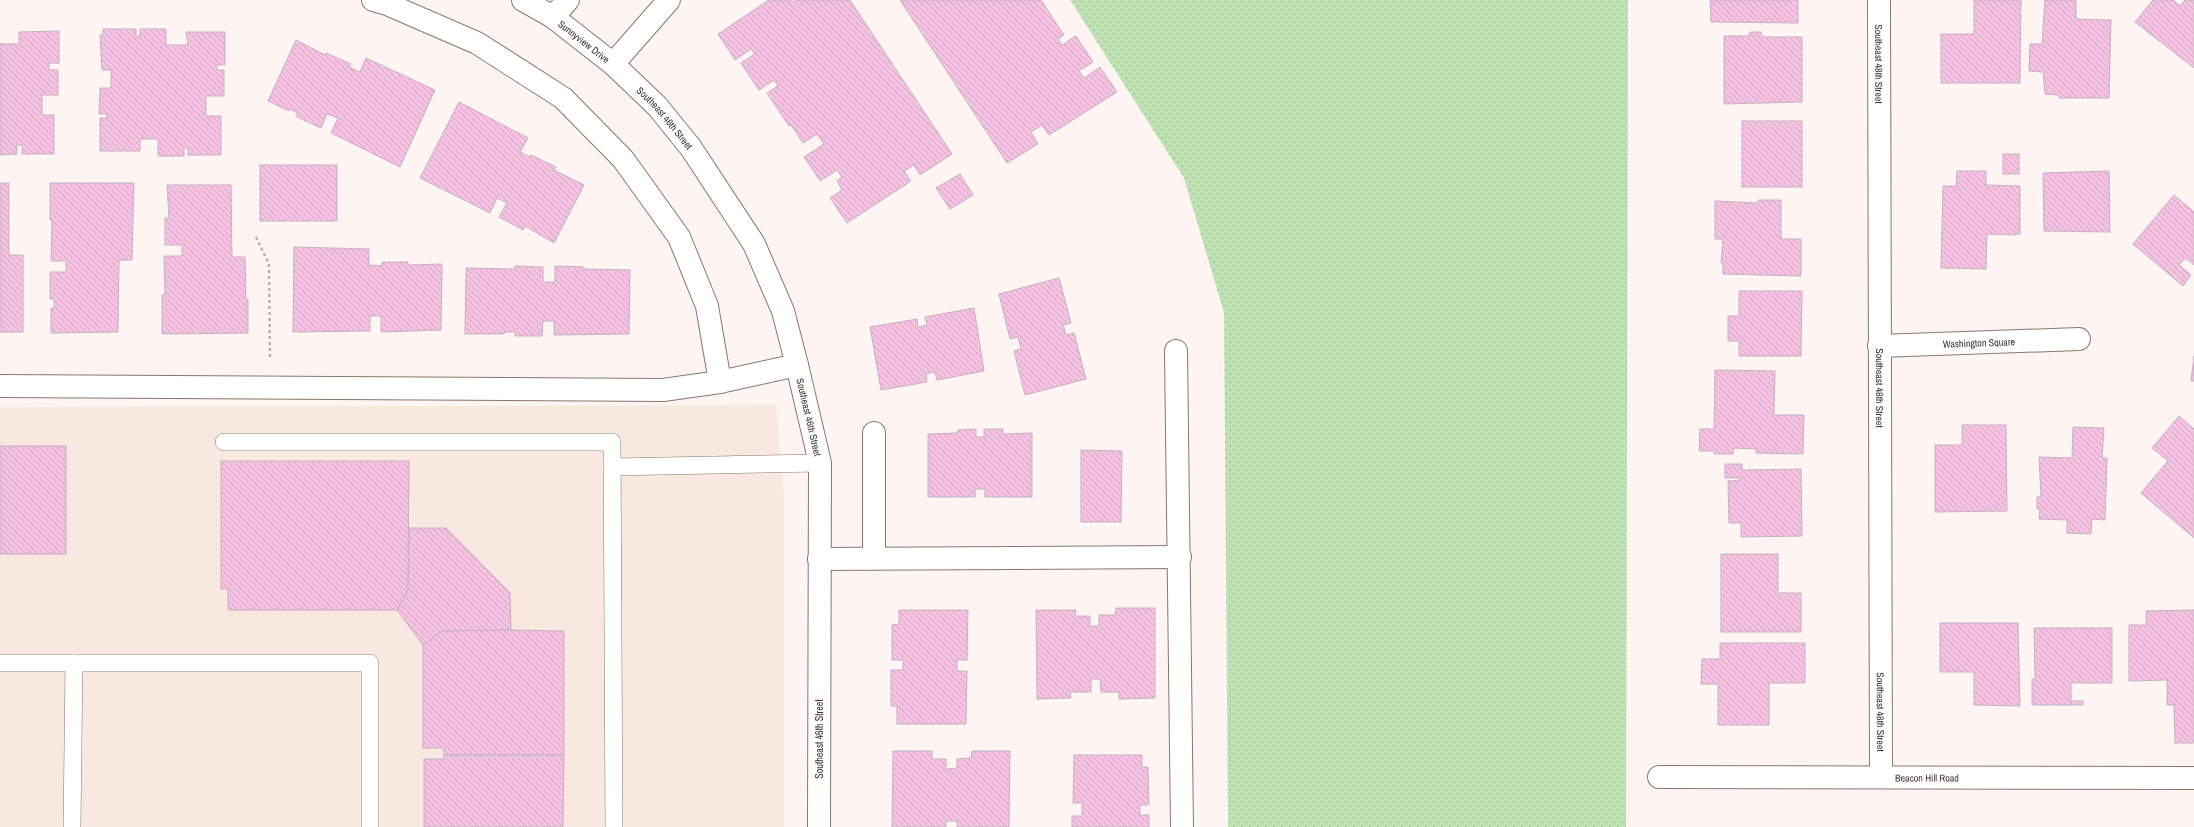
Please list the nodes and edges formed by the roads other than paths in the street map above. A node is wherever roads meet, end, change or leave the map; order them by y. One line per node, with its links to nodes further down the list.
1 (373, 0): 12 (street)
2 (523, 0): 6 (street, Sunnyview Drive)
3 (568, 0): 6 (street)
4 (669, 0): 7 (street, Sunnyview Drive)
5 (1879, 0): 9 (street, Southeast 48th Street)
6 (553, 17): 7 (street, Sunnyview Drive)
7 (613, 64): 11 (street, Southeast 46th Street)
8 (2079, 339): 9 (street, Washington Square)
9 (1879, 346): 23 (street, Southeast 48th Street)
10 (1176, 351): 18 (street)
11 (798, 365): 12 (street); 16 (street, Southeast 46th Street)
12 (720, 382): 13 (street)
13 (0, 386)
14 (874, 433): 19 (street)
15 (224, 442): 17 (lane)
16 (820, 463): 17 (lane); 20 (street, Southeast 46th Street)
17 (612, 467): 28 (lane)
18 (1180, 557): 19 (street); 30 (street)
19 (874, 558): 20 (street)
20 (819, 559): 29 (street, Southeast 46th Street)
21 (0, 663): 22 (lane)
22 (74, 663): 26 (lane); 27 (lane)
23 (1881, 776): 24 (street, Beacon Hill Road); 25 (street, Beacon Hill Road)
24 (1659, 777)
25 (2194, 778)
26 (72, 827)
27 (370, 827)
28 (614, 827)
29 (819, 827)
30 (1182, 827)

